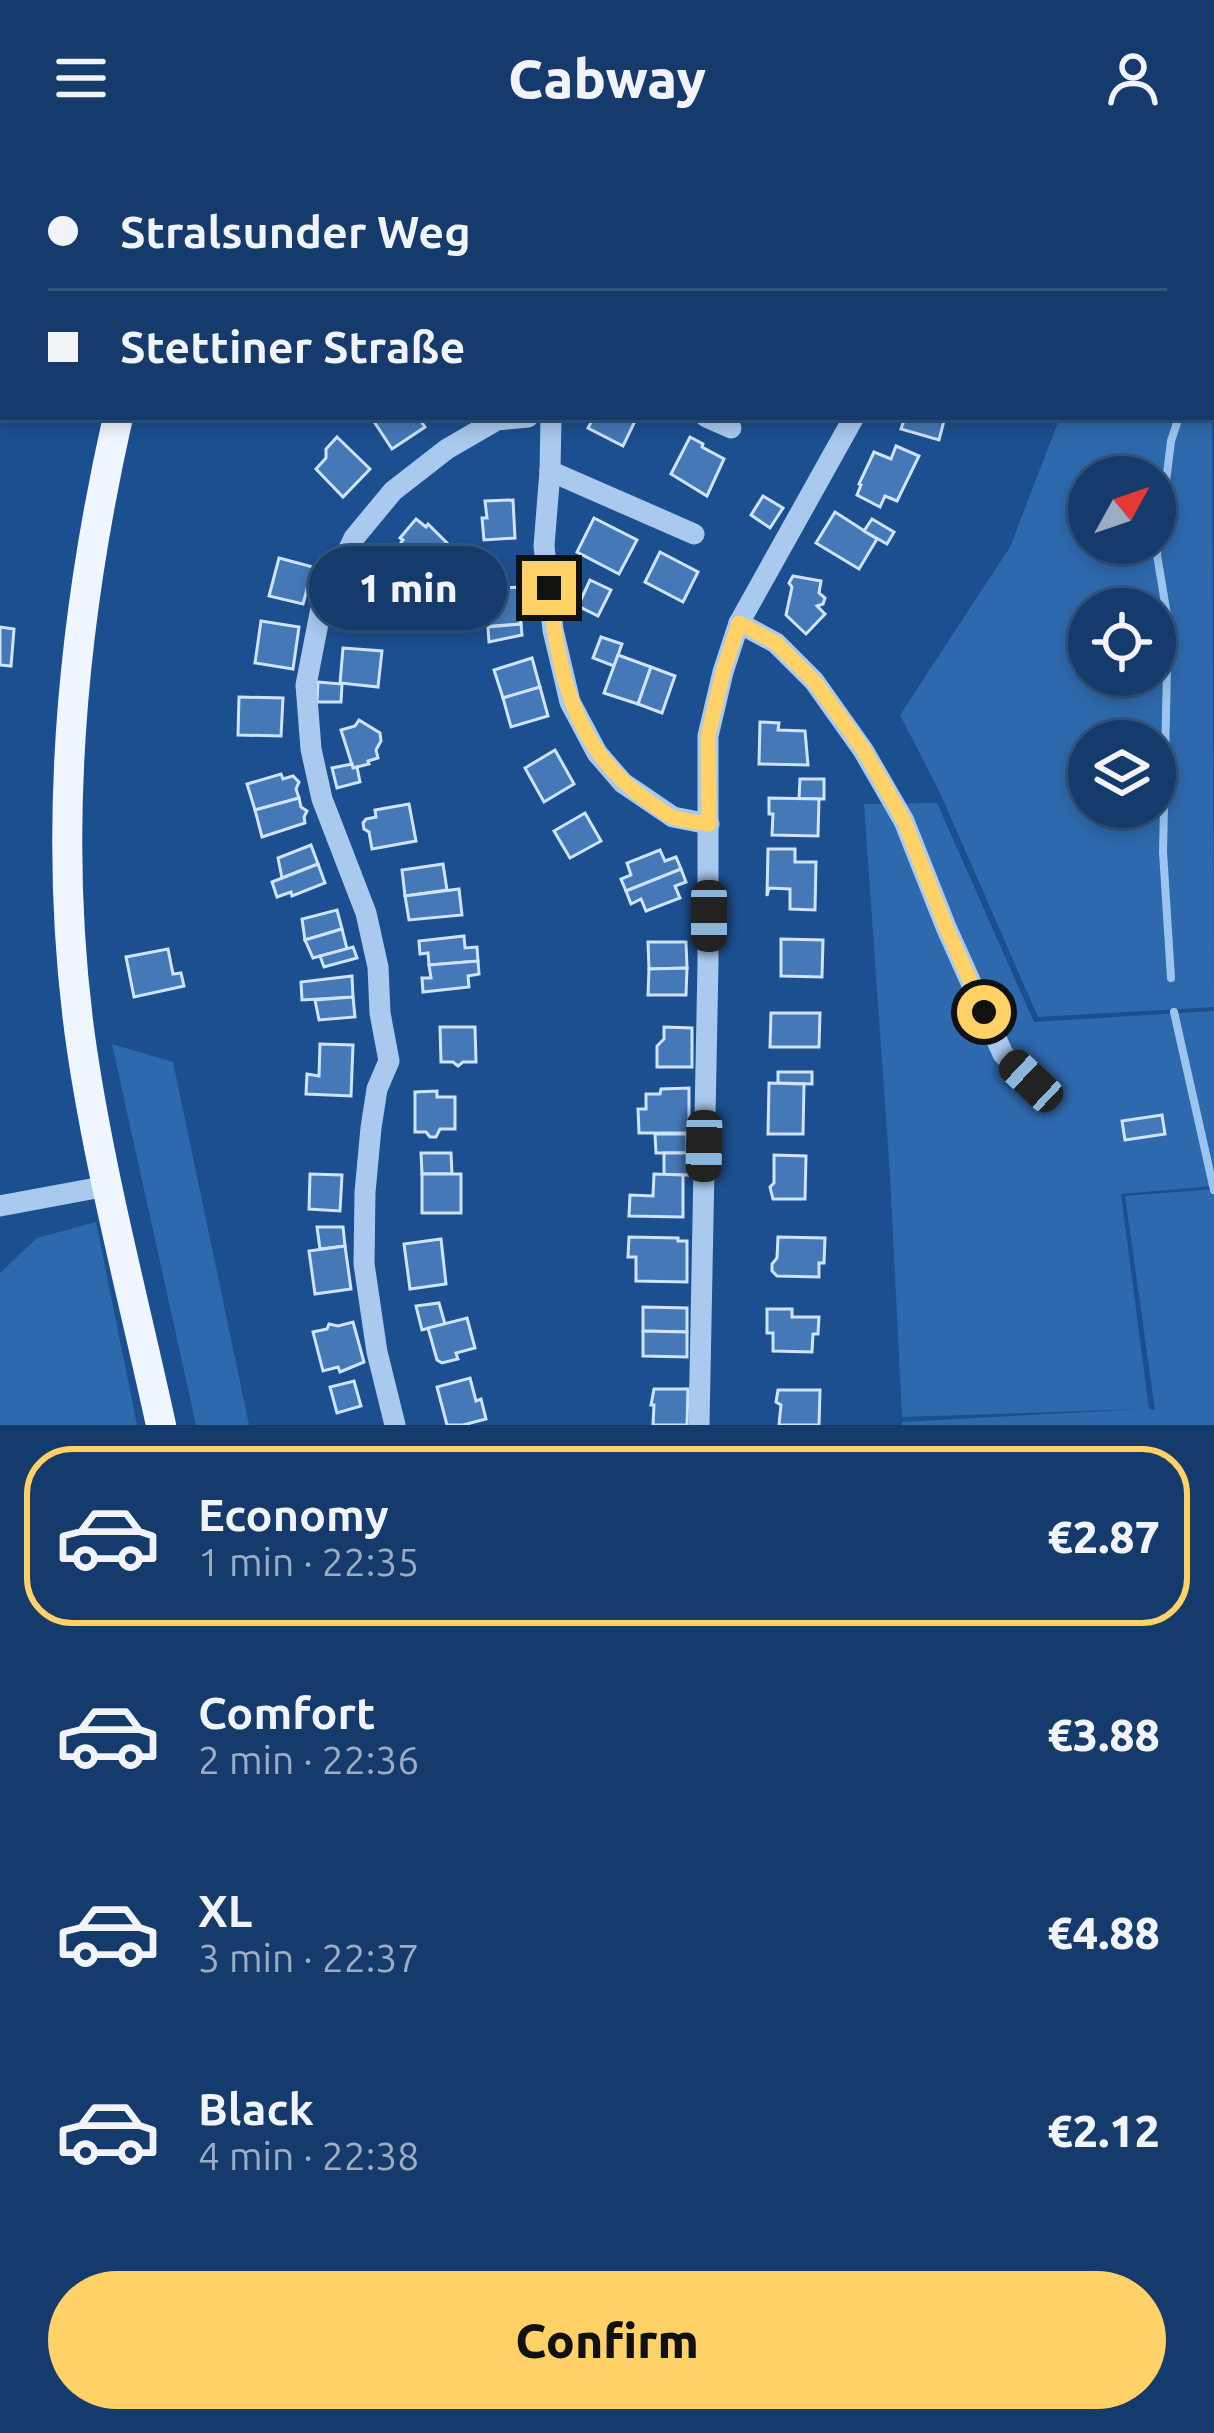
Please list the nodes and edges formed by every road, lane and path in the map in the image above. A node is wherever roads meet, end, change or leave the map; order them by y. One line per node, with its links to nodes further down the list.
1 (117, 420): 12 (main road)
2 (496, 420): 15 (street)
3 (551, 420): 7 (street)
4 (713, 420): 6 (street)
5 (852, 420): 9 (street)
6 (730, 428)
7 (550, 471): 8 (street); 10 (street)
8 (694, 534)
9 (739, 623): 10 (street); 11 (street)
10 (709, 824): 16 (street)
11 (1031, 1081)
12 (107, 1186): 13 (street); 14 (main road)
13 (0, 1206)
14 (161, 1425)
15 (395, 1425)
16 (699, 1425)

